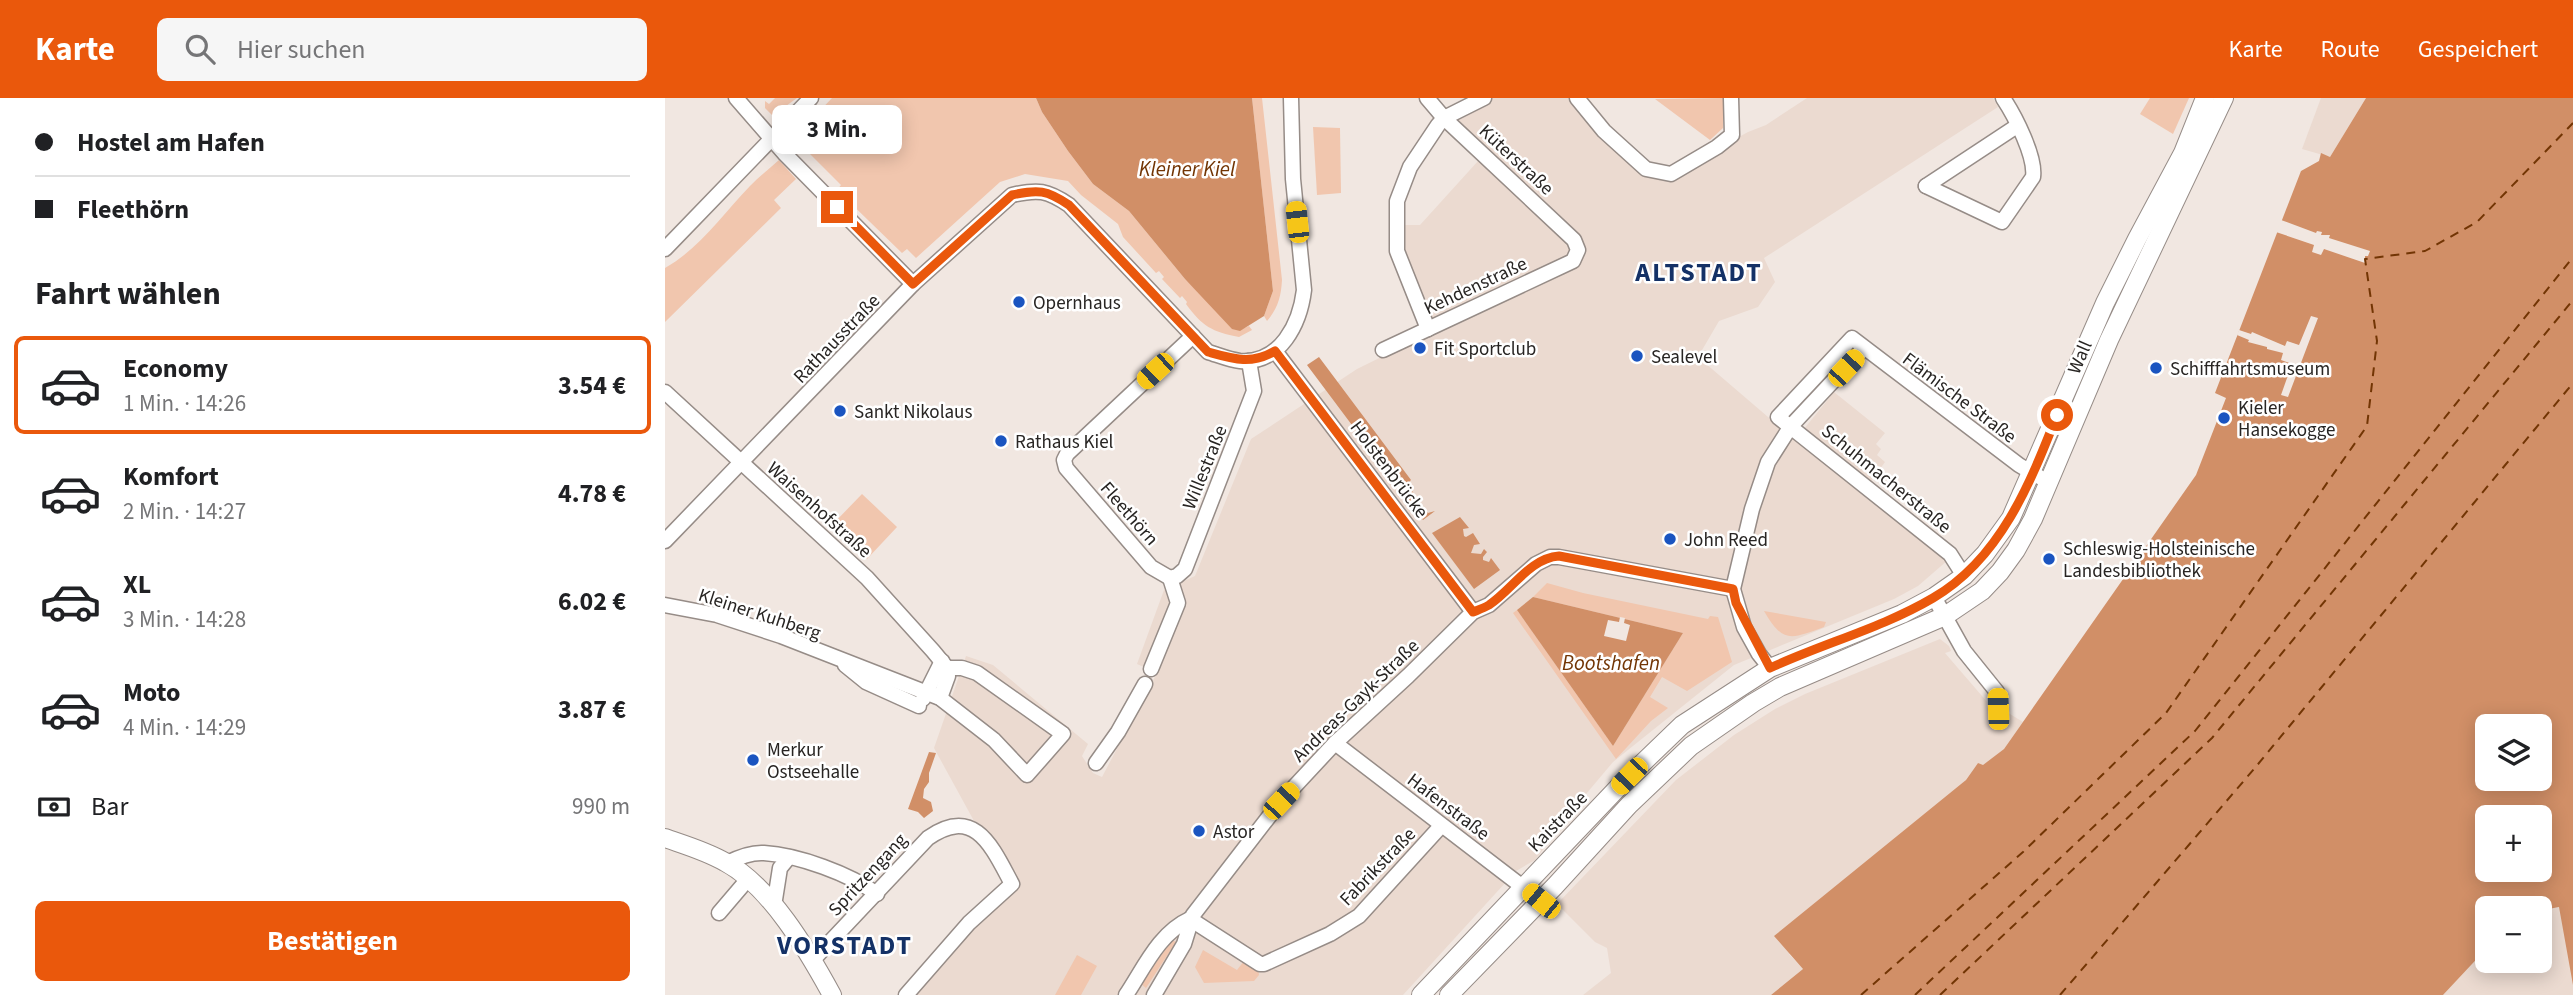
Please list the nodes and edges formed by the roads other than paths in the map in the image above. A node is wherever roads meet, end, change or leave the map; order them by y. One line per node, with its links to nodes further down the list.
1 (736, 98): 13 (street)
2 (811, 98): 13 (street)
3 (1291, 98): 23 (street)
4 (1427, 98): 11 (street, Küterstraße)
5 (1484, 98): 11 (street)
6 (1577, 98): 7 (street)
7 (1731, 98)
8 (2003, 98): 12 (street)
9 (2205, 98): 17 (main road, Wall)
10 (2224, 98): 18 (main road, Wall)
11 (1444, 118): 15 (street, Küterstraße); 19 (street)
12 (2017, 126): 12 (street)
13 (772, 139): 14 (street); 16 (street)
14 (665, 249)
15 (1578, 250): 19 (street, Kehdenstraße)
16 (913, 284): 20 (street, Rathausstraße); 28 (street, Rathausstraße)
17 (2105, 303): 18 (street); 29 (main road, Wall)
18 (2123, 310): 30 (main road, Wall)
19 (1428, 329): 22 (street, Kehdenstraße)
20 (1193, 336): 24 (street, Rathausstraße); 33 (street, Fleethörn)
21 (1864, 348): 26 (street, Flämische Straße); 27 (street); 29 (street, Flämische Straße)
22 (1383, 350)
23 (1275, 351): 24 (street); 37 (street, Holstenbrücke)
24 (1249, 361): 33 (street, Willestraße)
25 (665, 392): 28 (street, Waisenhofstraße)
26 (1778, 417): 27 (street, Schuhmacherstraße)
27 (1791, 426): 32 (street, Schuhmacherstraße); 34 (street)
28 (741, 463): 31 (street, Rathausstraße); 40 (street, Waisenhofstraße)
29 (2032, 473): 30 (street, Flämische Straße); 32 (main road, Wall)
30 (2048, 482): 38 (main road, Wall)
31 (665, 541)
32 (1964, 576): 35 (main road, Wall)
33 (1170, 578): 42 (street)
34 (1735, 596): 37 (street, Andreas-Gayk-Straße); 41 (street)
35 (1934, 597): 38 (street); 41 (main road, Wall)
36 (665, 605): 39 (street, Kleiner Kuhberg)
37 (1473, 612): 47 (street, Andreas-Gayk-Straße)
38 (1945, 616): 44 (main road, Wall); 46 (street)
39 (842, 661): 45 (street, Kleiner Kuhberg); 45 (street, Kleiner Kuhberg)
40 (944, 664): 45 (street); 45 (street, Kleiner Kuhberg)
41 (1770, 668): 44 (street); 54 (main road, Kaistraße)
42 (1151, 669)
43 (1145, 684): 48 (street)
44 (1780, 687): 56 (main road)
45 (934, 695)
46 (1998, 709)
47 (1335, 743): 49 (street, Hafenstraße); 59 (street, Andreas-Gayk-Straße)
48 (1096, 763)
49 (1441, 826): 54 (street, Hafenstraße); 59 (street, Fabrikstraße)
50 (665, 838): 52 (main road)
51 (789, 857): 52 (street); 55 (street); 57 (street)
52 (727, 863): 53 (main road)
53 (748, 878): 57 (main road); 58 (street)
54 (1523, 887): 56 (street, Hafenstraße); 65 (main road, Kaistraße)
55 (877, 894): 60 (street, Spritzengang); 63 (street, Spritzengang)
56 (1541, 901): 66 (main road)
57 (774, 906): 60 (main road)
58 (719, 913)
59 (1191, 917): 61 (street, Andreas-Gayk-Straße); 64 (street, Andreas-Gayk-Straße)
60 (812, 961): 62 (main road)
61 (1156, 991)
62 (832, 995)
63 (906, 995)
64 (1126, 995)
65 (1422, 995)
66 (1449, 995)

